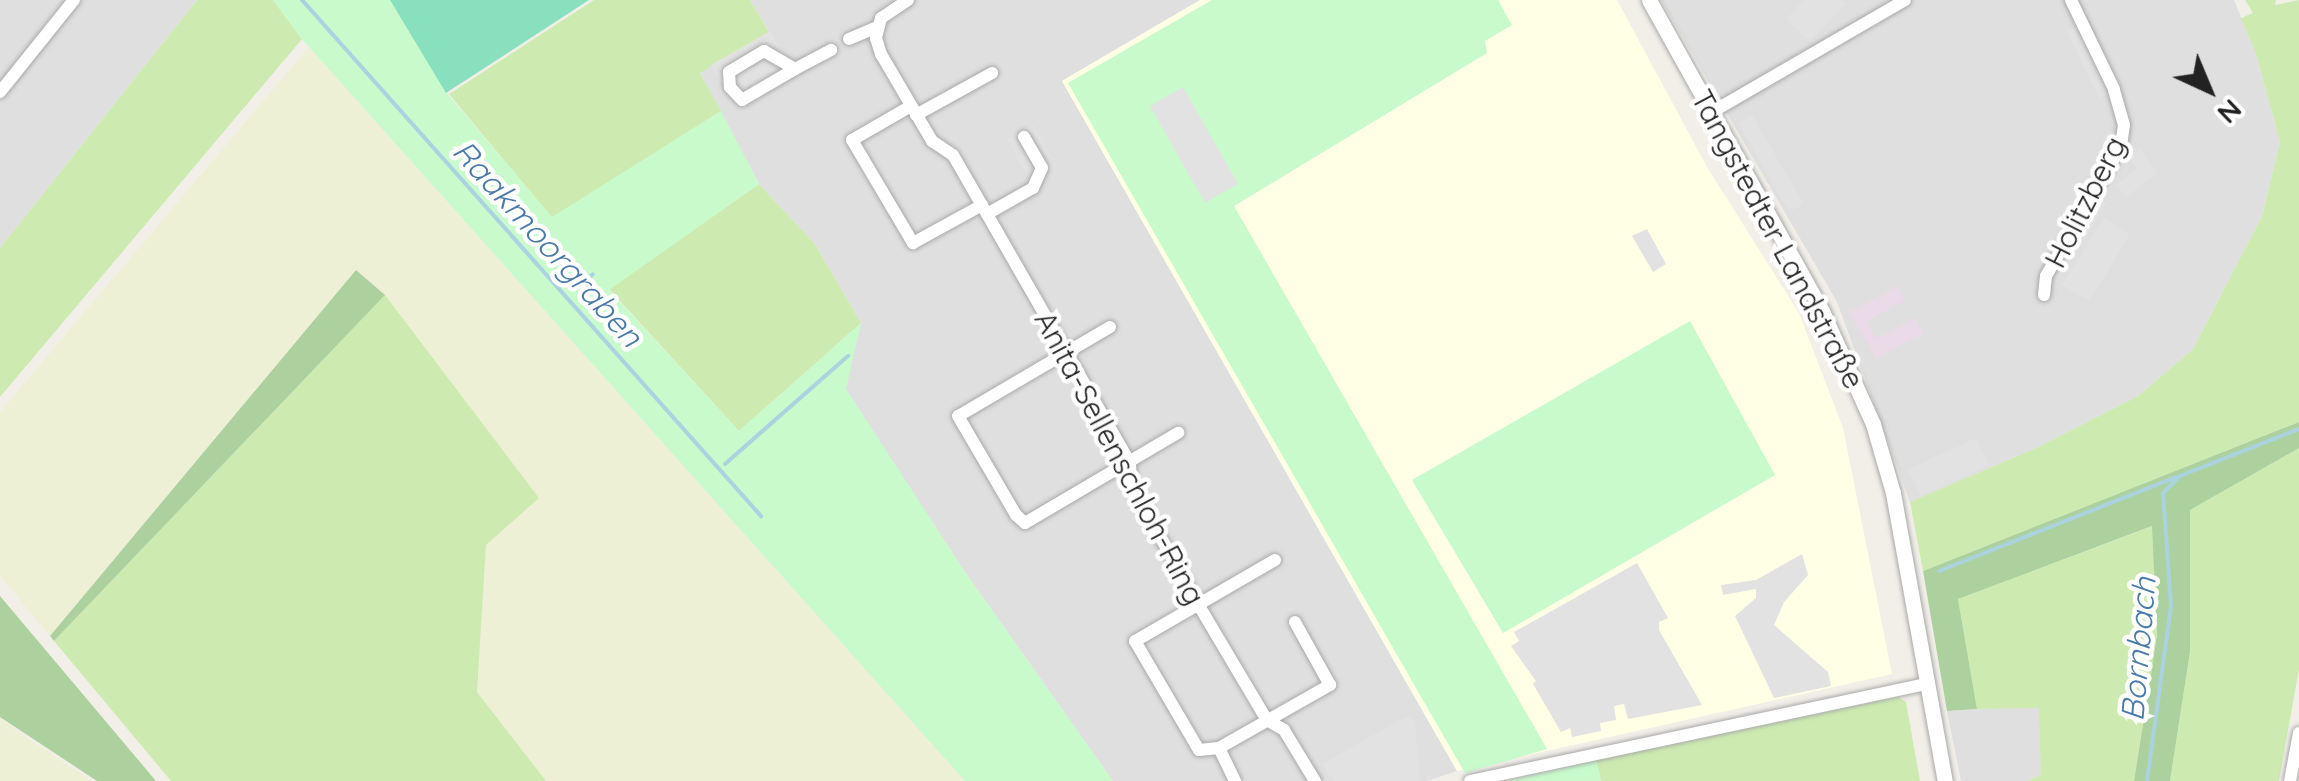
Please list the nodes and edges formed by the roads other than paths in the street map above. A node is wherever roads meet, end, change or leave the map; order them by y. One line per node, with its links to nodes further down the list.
1 (74, 0): 11 (street)
2 (908, 0): 6 (street)
3 (1649, 0): 13 (street, Tangstedter Landstraße)
4 (1905, 0): 13 (street)
5 (2071, 0): 16 (street, Holitzberg)
6 (877, 27): 7 (street); 12 (street, Anita-Sellenschloh-Ring)
7 (849, 39)
8 (830, 50): 9 (street)
9 (795, 70): 9 (street)
10 (992, 73): 12 (street)
11 (0, 92)
12 (914, 110): 15 (street, Anita-Sellenschloh-Ring); 15 (street)
13 (1712, 112): 24 (street, Tangstedter Landstraße)
14 (1024, 137): 15 (street)
15 (984, 210): 18 (street, Anita-Sellenschloh-Ring)
16 (2044, 295)
17 (1110, 327): 18 (street)
18 (1066, 353): 20 (street, Anita-Sellenschloh-Ring); 20 (street)
19 (1178, 433): 20 (street)
20 (1130, 463): 22 (street, Anita-Sellenschloh-Ring)
21 (1276, 560): 22 (street)
22 (1198, 604): 25 (street, Anita-Sellenschloh-Ring); 27 (street)
23 (1295, 622): 25 (street)
24 (1928, 684): 30 (street); 31 (street, Tangstedter Landstraße)
25 (1267, 720): 27 (street); 29 (street, Anita-Sellenschloh-Ring)
26 (2299, 733): 32 (street)
27 (1219, 748): 28 (street)
28 (1235, 781)
29 (1314, 781)
30 (1470, 781)
31 (1945, 781)
32 (2290, 781)

